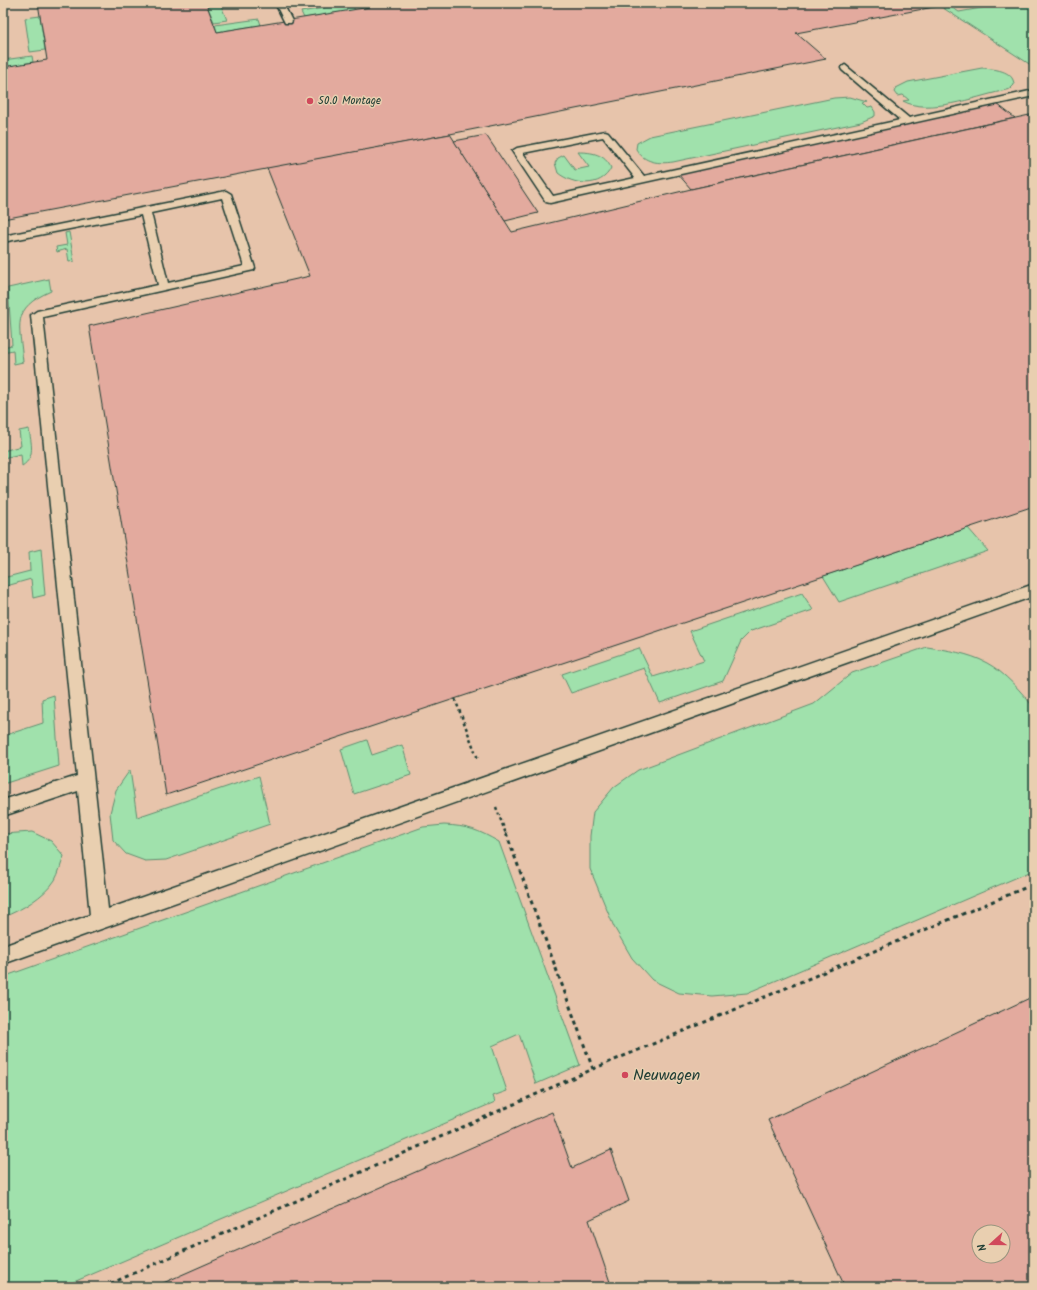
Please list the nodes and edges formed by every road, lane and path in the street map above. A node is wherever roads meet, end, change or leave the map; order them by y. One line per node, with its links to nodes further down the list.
1 (279, 3): 2 (lane)
2 (288, 21)
3 (845, 68): 5 (lane)
4 (1034, 93): 5 (lane)
5 (907, 121): 6 (lane)
6 (642, 180): 6 (lane)
7 (145, 210): 8 (lane); 9 (lane); 9 (lane)
8 (3, 239)
9 (164, 287): 12 (lane)
10 (1034, 590): 13 (lane)
11 (455, 699): 13 (path)
12 (86, 781): 14 (lane); 16 (lane)
13 (488, 784): 16 (lane); 18 (path)
14 (3, 808)
15 (1034, 884): 18 (path)
16 (100, 920): 17 (lane)
17 (3, 955)
18 (594, 1069): 19 (path)
19 (103, 1287)

